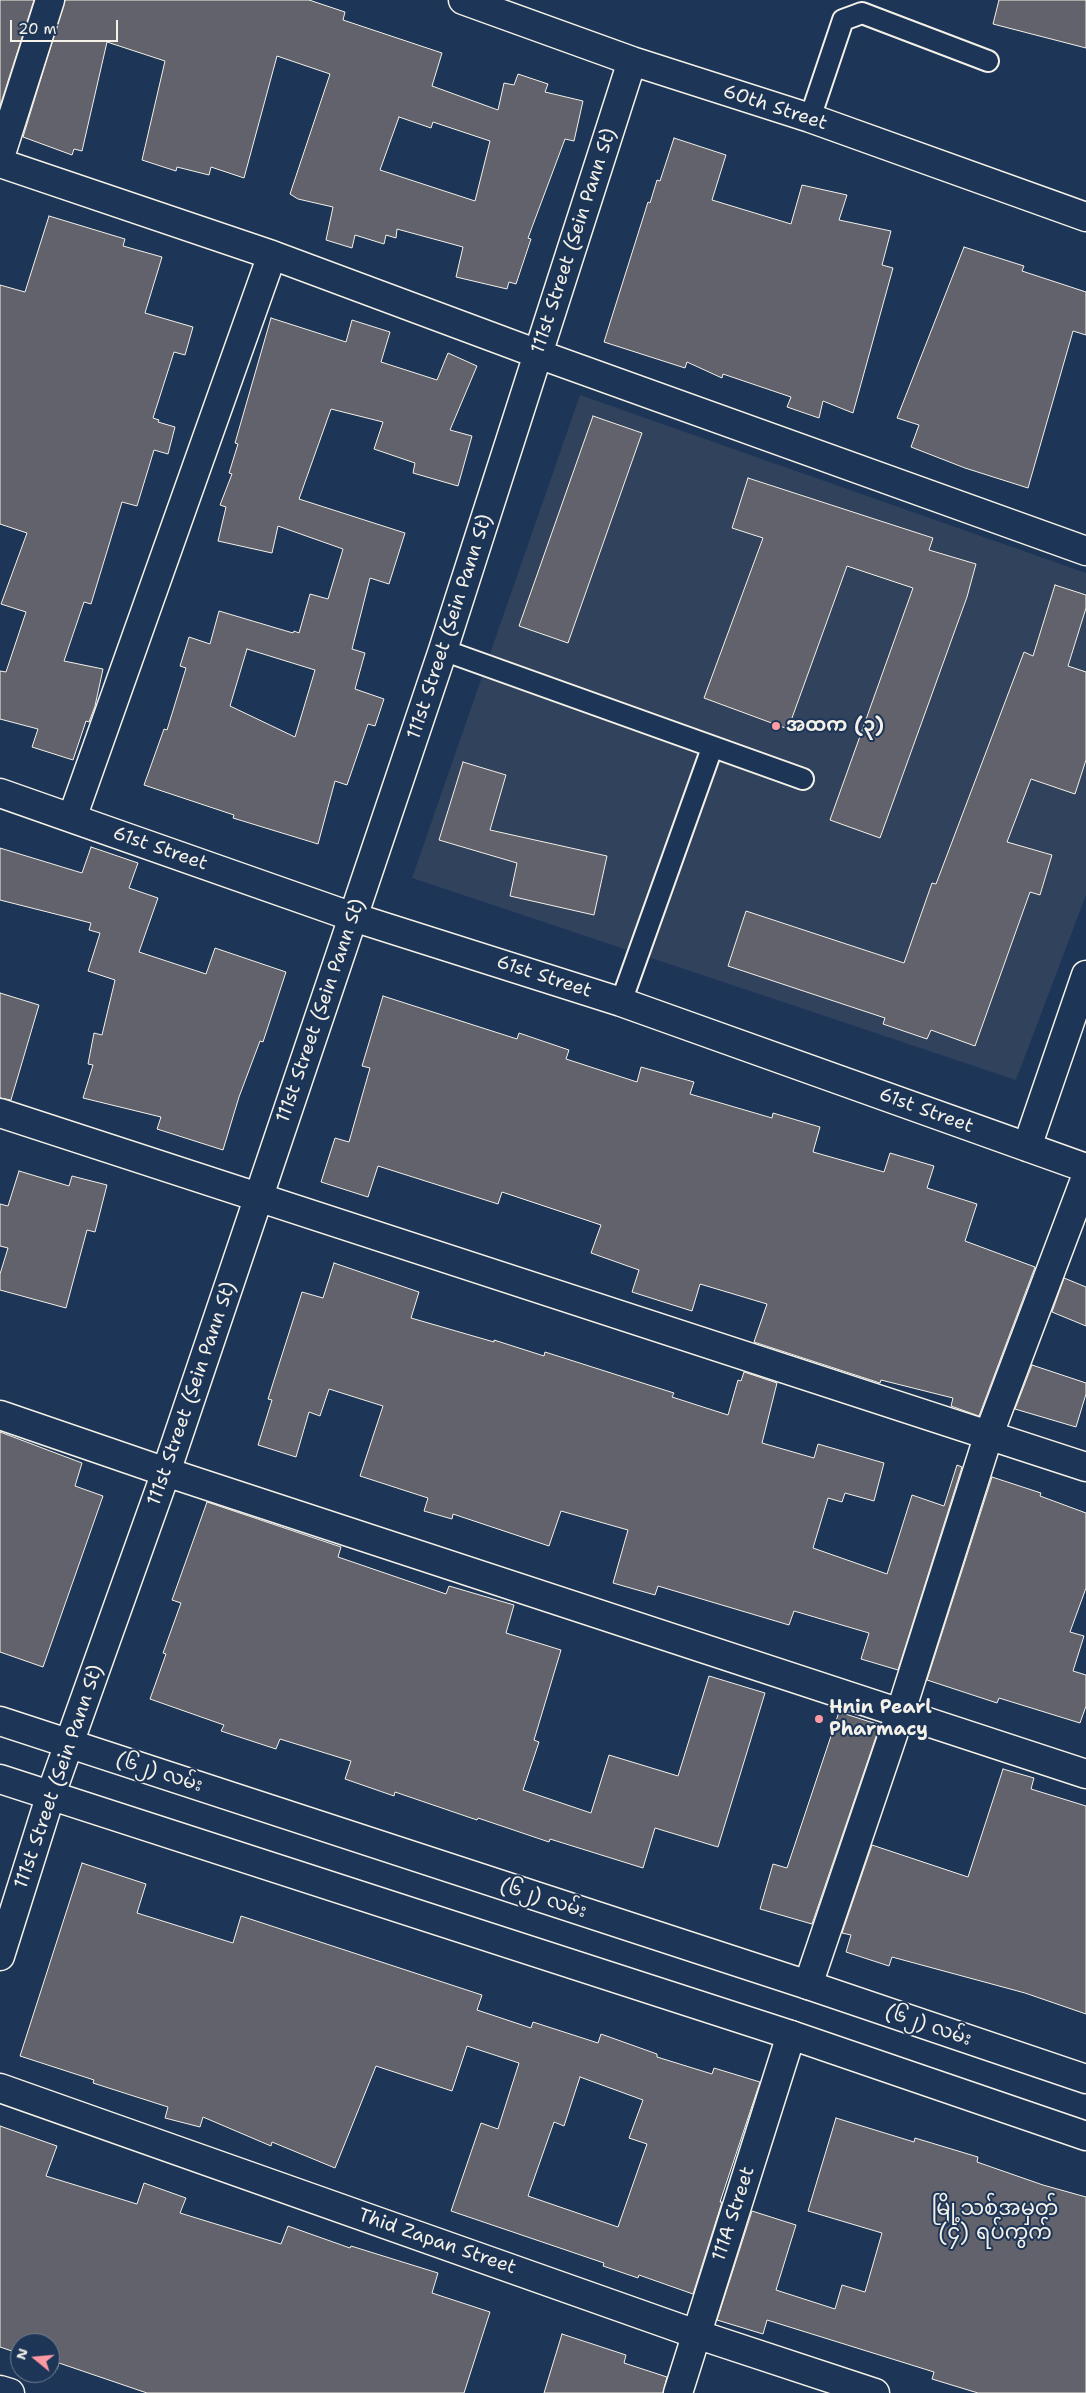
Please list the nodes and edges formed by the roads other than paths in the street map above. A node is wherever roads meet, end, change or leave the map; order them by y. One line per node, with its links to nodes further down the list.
1 (50, 0): 6 (street)
2 (463, 0): 3 (street, 60th Street)
3 (632, 61): 5 (street, 60th Street); 10 (street, 111st Street (Sein Pann St))
4 (988, 61): 5 (lane)
5 (810, 118): 8 (street, 60th Street)
6 (0, 157)
7 (0, 163): 9 (street)
8 (1086, 217)
9 (272, 255): 10 (street); 16 (street)
10 (538, 354): 11 (street); 12 (street, 111st Street (Sein Pann St))
11 (1086, 551)
12 (443, 650): 13 (lane); 17 (street, 111st Street (Sein Pann St))
13 (712, 748): 14 (lane); 19 (lane)
14 (803, 779)
15 (0, 792): 16 (street, 61st Street)
16 (72, 818): 17 (street, 61st Street)
17 (353, 917): 19 (street, 61st Street); 24 (street, 111st Street (Sein Pann St))
18 (1086, 975): 21 (street)
19 (621, 1002): 21 (street, 61st Street)
20 (0, 1112): 24 (street)
21 (1027, 1147): 22 (street, 61st Street)
22 (1086, 1168)
23 (1086, 1177): 26 (street)
24 (258, 1197): 26 (street); 28 (street, 111st Street (Sein Pann St))
25 (0, 1415): 28 (street)
26 (989, 1434): 27 (street); 29 (street)
27 (1086, 1467)
28 (166, 1472): 29 (street); 31 (street, 111st Street (Sein Pann St))
29 (901, 1712): 32 (street); 36 (street)
30 (0, 1721): 31 (street, (၆၂) လမ်း)
31 (69, 1743): 34 (street, 111st Street (Sein Pann St)); 36 (street, (၆၂) လမ်း)
32 (1086, 1774)
33 (0, 1779): 34 (street)
34 (51, 1794): 35 (street, 111st Street (Sein Pann St)); 37 (street)
35 (0, 1956)
36 (808, 1985): 38 (street, (၆၂) လမ်း)
37 (791, 2035): 40 (street); 41 (street, 111A Street)
38 (1086, 2079)
39 (0, 2088): 41 (street, Thid Zapan Street)
40 (1086, 2136)
41 (696, 2334): 44 (street, 111A Street); 45 (street, Thid Zapan Street)
42 (0, 2390): 43 (street)
43 (10, 2393)
44 (678, 2393)
45 (875, 2393)

